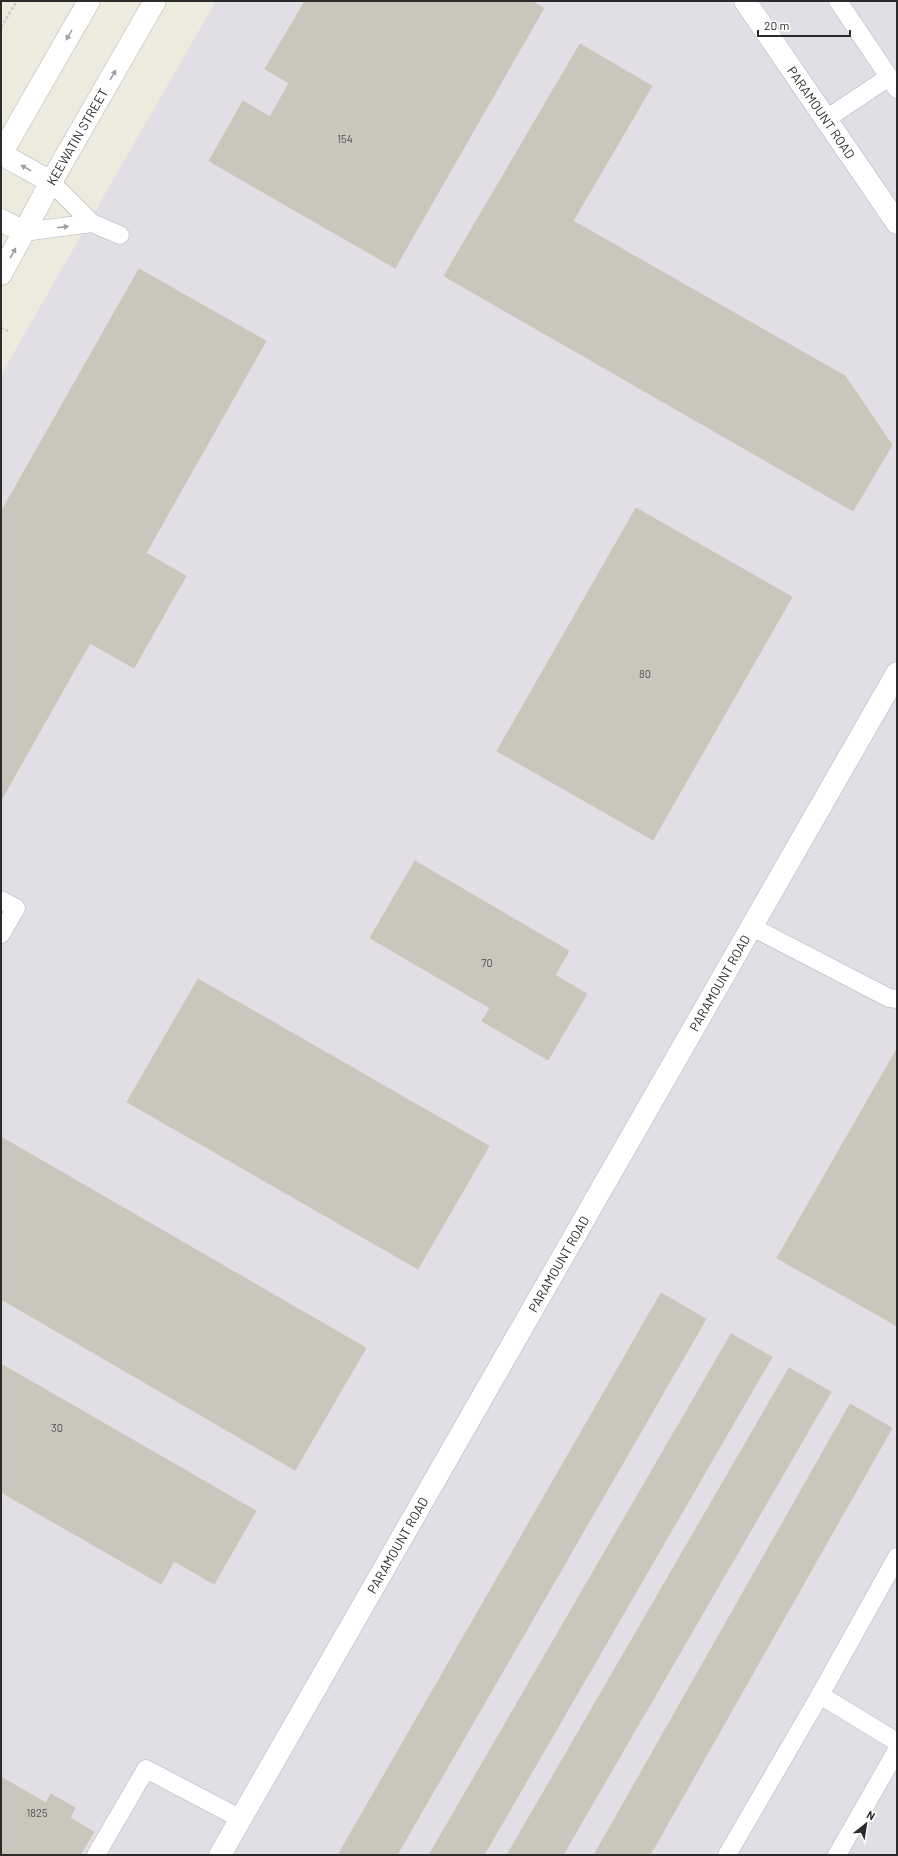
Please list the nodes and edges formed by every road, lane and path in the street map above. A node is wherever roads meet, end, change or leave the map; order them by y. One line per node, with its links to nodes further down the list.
1 (17, 1): 6 (path)
2 (89, 1): 9 (street, one-way to 9)
3 (155, 1): 10 (street, KEEWATIN STREET, one-way to 3)
4 (745, 1): 8 (street, PARAMOUNT ROAD)
5 (838, 1): 7 (lane)
6 (1, 27)
7 (893, 83): 8 (lane)
8 (826, 119): 13 (street, PARAMOUNT ROAD)
9 (1, 154): 10 (street, one-way to 9)
10 (51, 182): 12 (lane); 14 (street, KEEWATIN STREET)
11 (1, 220): 14 (street)
12 (92, 223): 14 (lane, one-way to 12); 15 (lane)
13 (897, 223)
14 (24, 232): 16 (street, KEEWATIN STREET, one-way to 14)
15 (120, 235)
16 (1, 274)
17 (1, 328): 18 (path)
18 (8, 331)
19 (897, 673): 21 (street, PARAMOUNT ROAD)
20 (1, 900): 22 (lane)
21 (752, 927): 23 (lane); 28 (street, PARAMOUNT ROAD)
22 (1, 934)
23 (897, 999)
24 (897, 1557): 25 (lane)
25 (820, 1695): 26 (lane); 31 (lane)
26 (897, 1742)
27 (897, 1750): 32 (lane)
28 (241, 1819): 29 (lane); 30 (street, PARAMOUNT ROAD)
29 (96, 1855)
30 (220, 1855)
31 (727, 1855)
32 (837, 1855)

